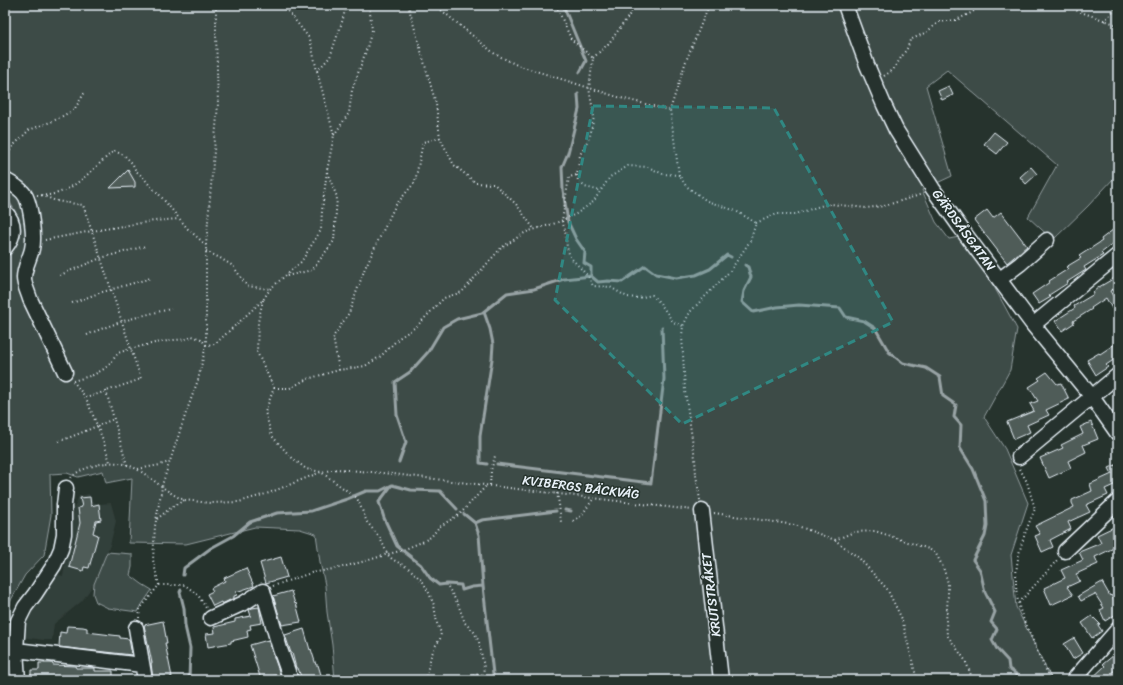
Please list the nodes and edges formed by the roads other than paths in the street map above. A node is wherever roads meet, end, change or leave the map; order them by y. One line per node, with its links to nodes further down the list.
1 (845, 5): 7 (street, GÄRDSÅSGATAN)
2 (5, 180): 10 (street)
3 (5, 212): 5 (street)
4 (1047, 240): 7 (street)
5 (5, 248)
6 (1118, 255): 8 (street)
7 (1000, 279): 8 (street, GÄRDSÅSGATAN)
8 (1033, 325): 11 (street, GÄRDSÅSGATAN)
9 (1118, 375): 11 (street)
10 (69, 376)
11 (1092, 397): 12 (street, GÄRDSÅSGATAN); 13 (street)
12 (1118, 434)
13 (1019, 457)
14 (66, 488): 21 (street)
15 (1118, 501): 17 (street)
16 (702, 511): 27 (street, KRUTSTRÅKET)
17 (1065, 551)
18 (211, 618): 26 (street)
19 (136, 628): 22 (street)
20 (1118, 629): 23 (street)
21 (16, 650): 22 (street); 24 (street)
22 (142, 665): 25 (street)
23 (1075, 678)
24 (18, 680)
25 (145, 680)
26 (291, 680)
27 (721, 680)

